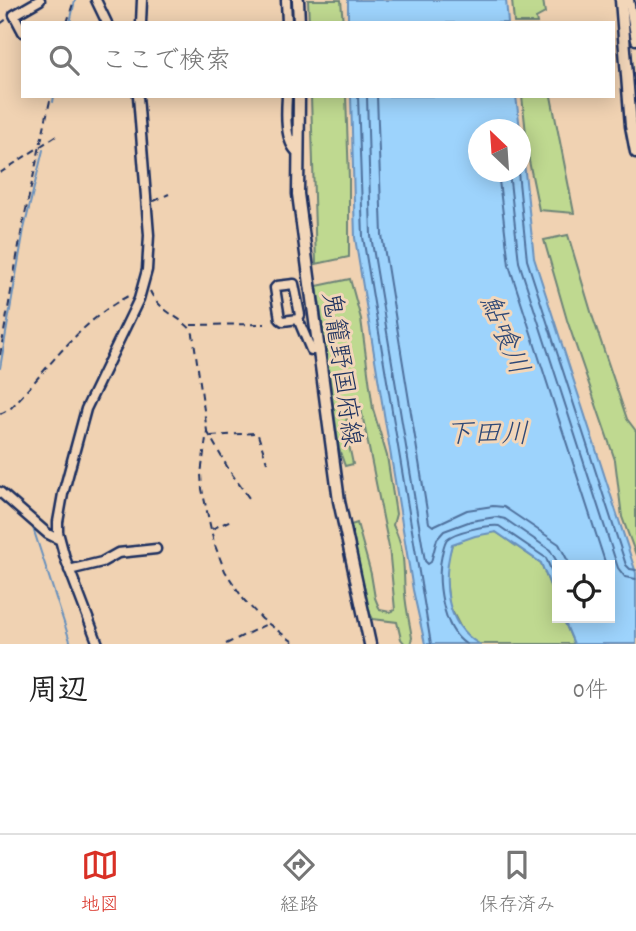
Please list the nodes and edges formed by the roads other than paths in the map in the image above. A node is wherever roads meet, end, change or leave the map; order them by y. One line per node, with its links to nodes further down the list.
1 (40, 0): 11 (street)
2 (96, 0): 8 (street)
3 (286, 0): 9 (street)
4 (299, 0): 10 (main road)
5 (621, 0): 16 (main road)
6 (629, 0): 7 (street); 12 (street)
7 (636, 14)
8 (106, 21)
9 (287, 21)
10 (299, 21)
11 (21, 28)
12 (636, 40)
13 (138, 98): 21 (street)
14 (287, 98): 17 (street)
15 (299, 98): 17 (main road, 鬼籠野国府線)
16 (636, 152)
17 (298, 153): 19 (main road, 鬼籠野国府線)
18 (298, 320): 18 (street); 19 (street)
19 (319, 350): 25 (main road, 鬼籠野国府線)
20 (0, 492): 21 (street)
21 (60, 540): 23 (street)
22 (156, 549): 23 (street)
23 (69, 569): 24 (street)
24 (97, 644)
25 (370, 644)

